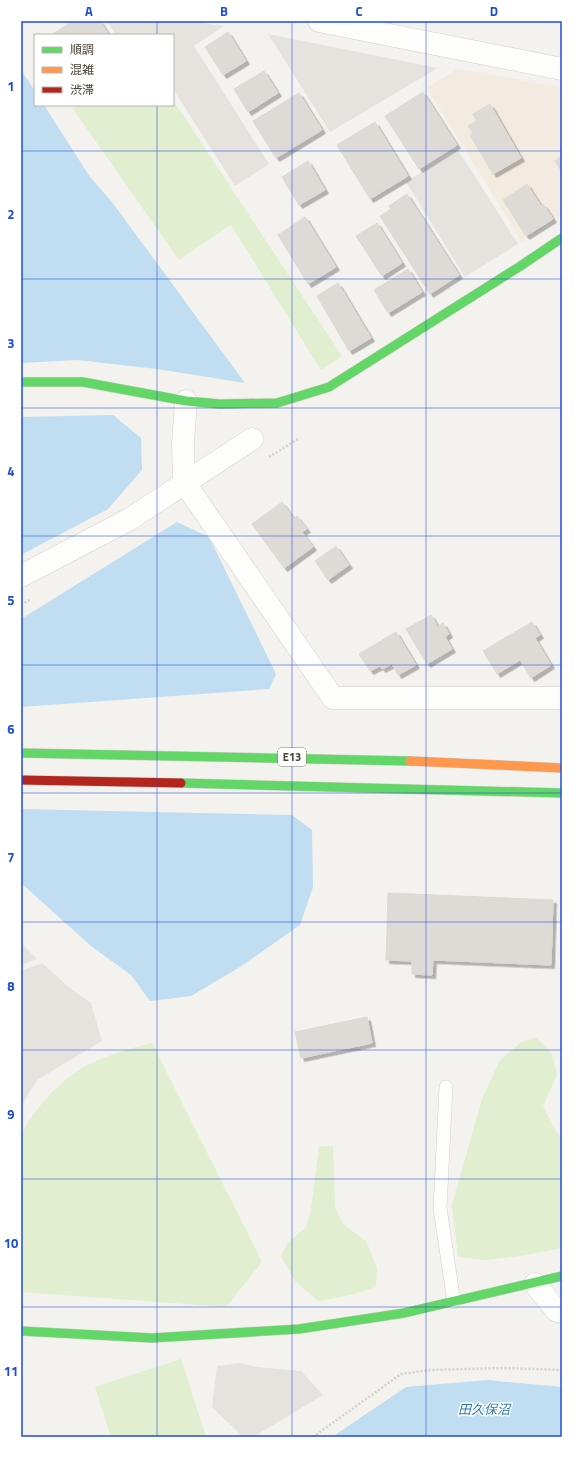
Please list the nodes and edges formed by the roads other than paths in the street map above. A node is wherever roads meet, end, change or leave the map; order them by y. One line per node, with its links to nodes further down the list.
1 (319, 21): 2 (street)
2 (562, 69)
3 (562, 238): 5 (main road)
4 (21, 382): 5 (main road)
5 (186, 401): 7 (street)
6 (252, 439): 7 (street)
7 (184, 482): 8 (street); 9 (street)
8 (21, 576)
9 (562, 698)
10 (21, 753): 11 (main road, E13)
11 (562, 768)
12 (21, 780): 13 (main road)
13 (562, 793)
14 (446, 1087): 17 (lane)
15 (562, 1276): 16 (main road)
16 (535, 1284): 17 (main road); 18 (street)
17 (454, 1302): 19 (main road)
18 (562, 1312)
19 (21, 1331)

